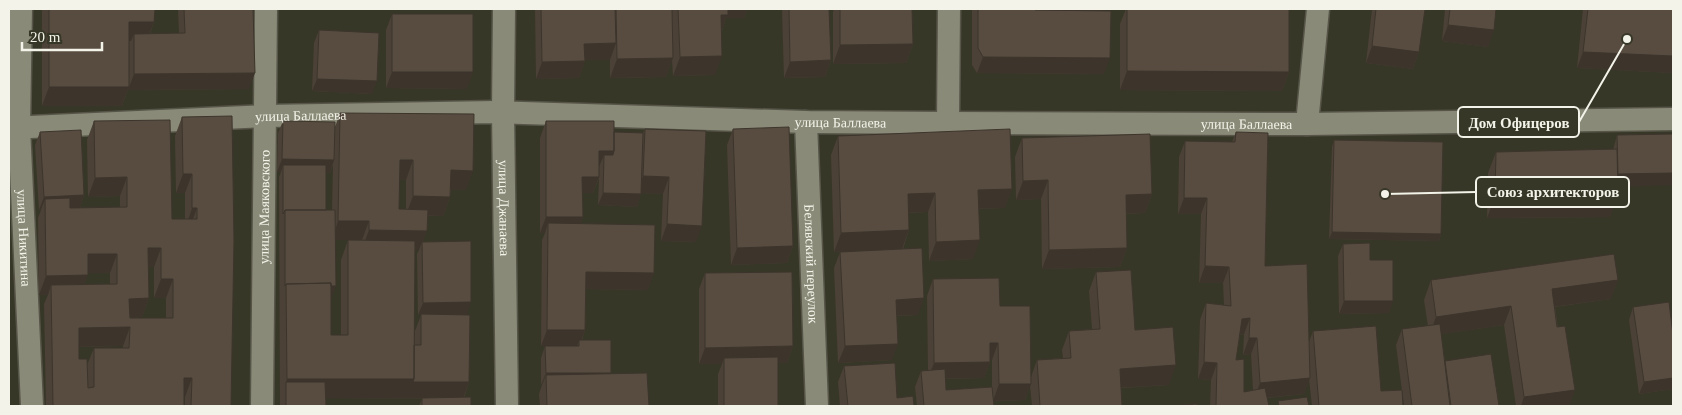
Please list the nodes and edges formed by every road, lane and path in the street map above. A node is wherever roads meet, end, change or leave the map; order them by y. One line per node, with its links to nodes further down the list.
1 (21, 9): 12 (street, улица Никитина)
2 (266, 9): 7 (street, улица Маяковского)
3 (504, 9): 6 (street, улица Джанаева)
4 (949, 9): 10 (street)
5 (1318, 9): 11 (street)
6 (503, 112): 7 (street, улица Баллаева); 9 (street, улица Баллаева); 15 (street, улица Джанаева)
7 (265, 116): 12 (street, улица Баллаева); 14 (street, улица Маяковского)
8 (1673, 119): 11 (street, улица Баллаева)
9 (806, 122): 10 (street, улица Баллаева); 16 (street, Белявский переулок)
10 (948, 123): 11 (street, улица Баллаева)
11 (1307, 124)
12 (14, 128): 13 (street, улица Никитина)
13 (32, 406)
14 (262, 406)
15 (507, 406)
16 (817, 406)

